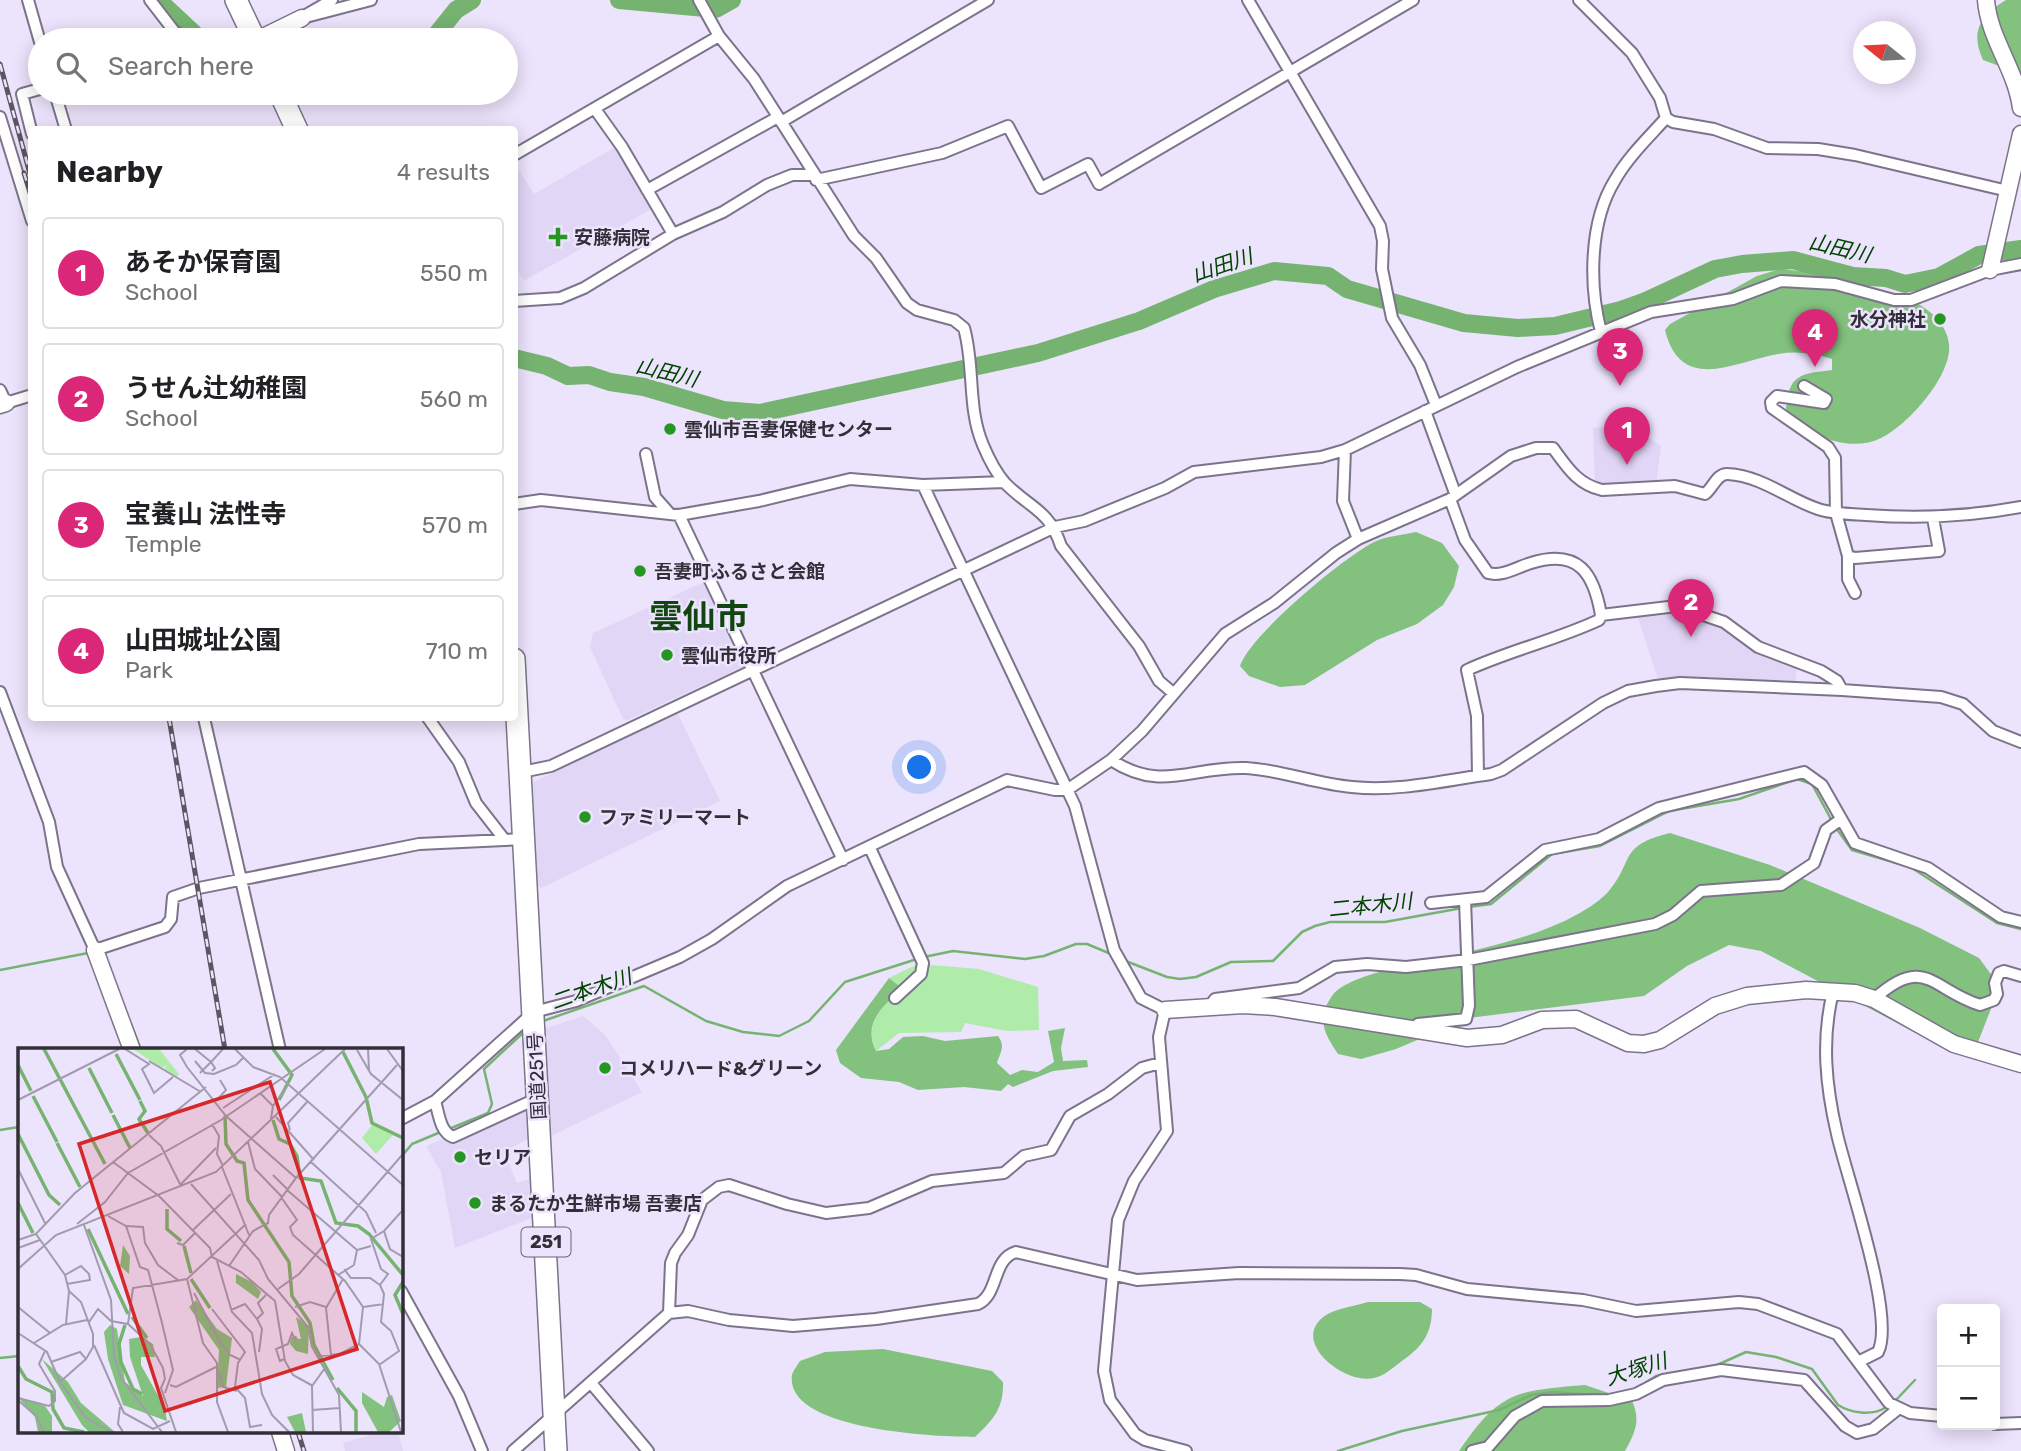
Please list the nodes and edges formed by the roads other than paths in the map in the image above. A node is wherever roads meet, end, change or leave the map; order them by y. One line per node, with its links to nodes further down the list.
1 (28, 0): 13 (street)
2 (150, 0): 14 (street)
3 (236, 0): 15 (highway)
4 (332, 0): 12 (street)
5 (371, 0): 12 (street)
6 (988, 0): 26 (street)
7 (1248, 0): 18 (street)
8 (1413, 0): 18 (street)
9 (1579, 0): 25 (street)
10 (1986, 0): 22 (street)
11 (702, 5): 17 (street)
12 (302, 18): 16 (street)
13 (36, 28)
14 (172, 28)
15 (250, 28)
16 (281, 28)
17 (719, 36): 23 (street); 26 (street)
18 (1290, 72): 32 (street); 44 (street)
19 (28, 92): 27 (street)
20 (59, 105): 28 (street)
21 (286, 105): 29 (highway)
22 (2021, 108)
23 (595, 109): 31 (street); 33 (street)
24 (0, 117): 35 (street)
25 (1666, 118): 34 (street); 40 (street)
26 (779, 119): 32 (street); 33 (street)
27 (30, 126)
28 (65, 126)
29 (295, 126)
30 (2021, 134): 34 (street)
31 (518, 153)
32 (815, 177): 36 (street); 48 (street)
33 (647, 190): 36 (street)
34 (2008, 191): 38 (street)
35 (28, 208)
36 (673, 234): 39 (street)
37 (2021, 264): 38 (street)
38 (1990, 267): 40 (street)
39 (518, 301)
40 (1600, 328): 44 (street)
41 (1804, 386): 53 (street)
42 (28, 396): 43 (street)
43 (2, 399)
44 (1436, 405): 45 (street)
45 (1425, 411): 46 (street); 50 (street)
46 (1345, 450): 56 (street); 57 (street)
47 (646, 454): 54 (street)
48 (1004, 482): 49 (street); 56 (street)
49 (923, 485): 54 (street); 59 (street)
50 (1452, 496): 53 (street); 57 (street); 61 (street)
51 (518, 504): 54 (street)
52 (2021, 507): 55 (street)
53 (1836, 513): 55 (street); 58 (street)
54 (674, 514): 62 (street)
55 (1933, 519): 58 (street)
56 (1055, 527): 59 (street); 65 (street)
57 (1358, 540): 65 (street)
58 (1848, 556): 60 (street)
59 (964, 570): 62 (street); 73 (street)
60 (1855, 593)
61 (1601, 615): 63 (street); 72 (street)
62 (753, 669): 71 (street); 77 (street)
63 (1842, 690): 69 (street); 72 (street)
64 (0, 692): 82 (street)
65 (1172, 692): 70 (street)
66 (518, 716): 71 (highway, 国道251号 / 251)
67 (205, 721): 78 (street)
68 (430, 721): 75 (street)
69 (2021, 742)
70 (1111, 760): 72 (street); 73 (street)
71 (522, 772): 75 (highway, 国道251号 / 251)
72 (1478, 776)
73 (1068, 790): 76 (street); 89 (street)
74 (1835, 822): 80 (street); 81 (street); 83 (street)
75 (514, 839): 78 (street); 90 (highway, 国道251号 / 251)
76 (870, 848): 77 (street); 86 (street)
77 (844, 860): 90 (street)
78 (242, 878): 82 (street); 93 (street)
79 (1431, 903): 80 (street)
80 (1465, 905): 83 (street)
81 (2021, 922)
82 (95, 950): 92 (street)
83 (1468, 960): 88 (street); 91 (street)
84 (2021, 976): 87 (street)
85 (1833, 992): 87 (street); 91 (street); 104 (street)
86 (895, 998)
87 (1874, 999): 95 (street)
88 (1210, 1006): 89 (street); 91 (street)
89 (1165, 1010): 94 (street)
90 (534, 1021): 96 (highway, 国道251号 / 251); 97 (street)
91 (1414, 1030)
92 (131, 1048)
93 (280, 1048)
94 (1160, 1063): 99 (street); 101 (street)
95 (2021, 1064)
96 (538, 1098): 97 (street); 107 (highway, 国道251号 / 251)
97 (435, 1101): 98 (street)
98 (402, 1118)
99 (1112, 1272): 102 (street); 104 (street); 117 (street)
100 (402, 1293): 113 (street)
101 (670, 1313): 102 (street); 105 (street)
102 (743, 1322): 103 (street)
103 (796, 1332)
104 (1858, 1362): 106 (street)
105 (591, 1383): 107 (street); 116 (street)
106 (1898, 1409): 108 (street); 118 (street)
107 (554, 1415): 114 (street); 115 (highway, 国道251号 / 251)
108 (1937, 1415)
109 (2021, 1423): 110 (street)
110 (2000, 1424)
111 (281, 1434): 112 (street)
112 (286, 1451)
113 (482, 1451)
114 (513, 1451)
115 (556, 1451)
116 (648, 1451)
117 (1186, 1451)
118 (1472, 1451)

